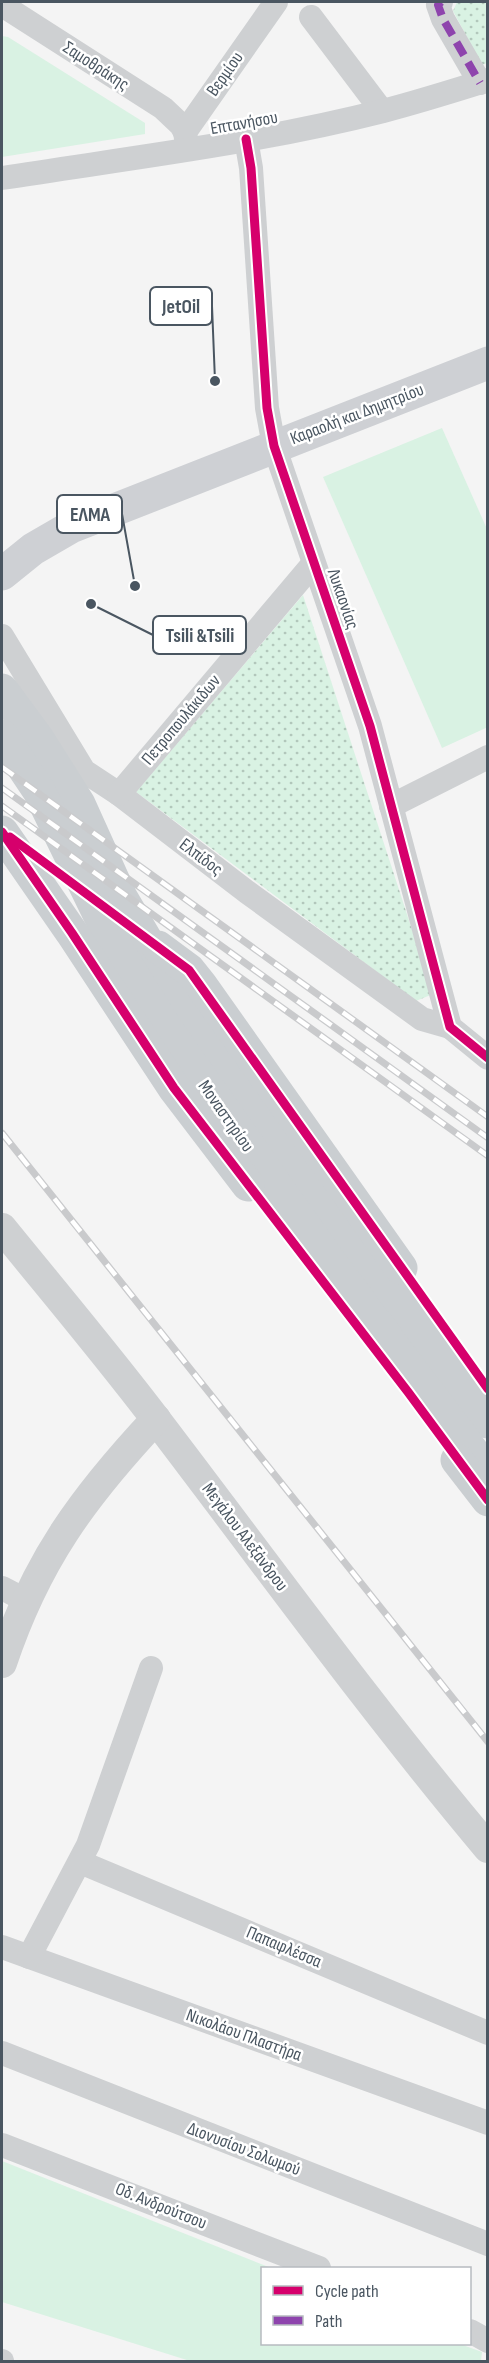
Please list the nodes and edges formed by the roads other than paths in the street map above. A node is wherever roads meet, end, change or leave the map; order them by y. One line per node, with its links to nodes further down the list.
1 (276, 2): 8 (street, Βερμίου)
2 (439, 3): 5 (street)
3 (2, 5): 8 (street, Σαμοθράκης)
4 (310, 17): 6 (street)
5 (484, 81): 6 (street, Επτανήσου)
6 (382, 111): 7 (street, Επτανήσου)
7 (246, 139): 8 (street, Επτανήσου); 11 (street, Λυκαονίας)
8 (186, 141): 9 (street, Επτανήσου)
9 (2, 178)
10 (488, 363): 11 (main road, Καραολή και Δημητρίου)
11 (274, 446): 12 (street, Λυκαονίας); 13 (main road, Καραολή και Δημητρίου)
12 (313, 564): 18 (street, Πετροπουλάκιδων); 19 (street, Λυκαονίας)
13 (2, 574)
14 (2, 636): 18 (street, Ελπίδος)
15 (2, 690): 24 (main road, Μοναστηρίου)
16 (2, 736): 24 (main road, Μοναστηρίου)
17 (488, 757): 19 (street)
18 (119, 794): 21 (street, Ελπίδος)
19 (391, 806): 21 (street, Λυκαονίας)
20 (2, 832): 24 (main road); 27 (main road)
21 (450, 1027): 22 (street)
22 (484, 1048)
23 (2, 1228): 25 (street, Μεγάλου Αλεξάνδρου)
24 (473, 1408): 26 (main road, Μοναστηρίου)
25 (156, 1419): 28 (street); 31 (street, Μεγάλου Αλεξάνδρου)
26 (488, 1472)
27 (488, 1500)
28 (14, 1594): 29 (street)
29 (2, 1664)
30 (151, 1668): 32 (street)
31 (488, 1848)
32 (80, 1862): 34 (street); 35 (street, Παπαφλέσσα)
33 (2, 1947): 34 (street, Νικολάου Πλαστήρα)
34 (29, 1957): 37 (street, Νικολάου Πλαστήρα)
35 (488, 2033)
36 (2, 2054): 39 (street, Διονυσίου Σολωμού)
37 (488, 2123)
38 (2, 2145): 40 (street, Οδ. Ανδρούτσου)
39 (488, 2244)
40 (316, 2267)
41 (471, 2332): 42 (street)
42 (488, 2341)

